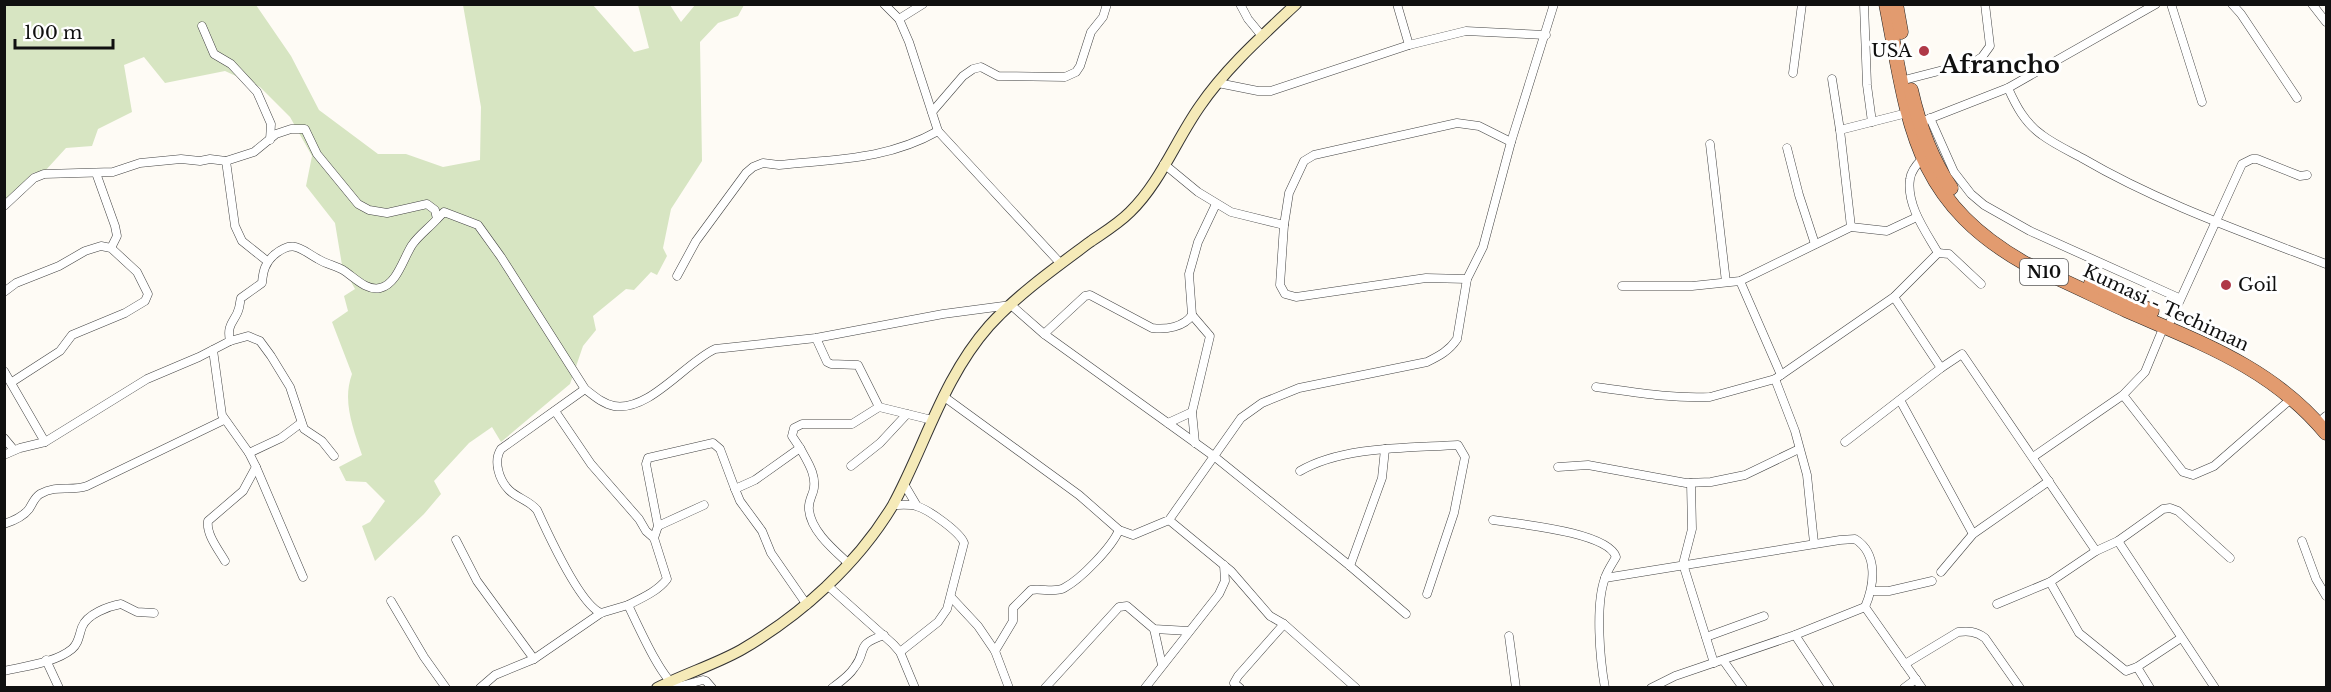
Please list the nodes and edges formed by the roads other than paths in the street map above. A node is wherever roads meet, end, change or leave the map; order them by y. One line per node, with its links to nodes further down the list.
1 (884, 4): 17 (street)
2 (923, 4): 17 (street)
3 (1107, 4): 30 (street)
4 (1240, 4): 21 (street)
5 (1296, 4): 21 (street)
6 (1397, 4): 22 (street)
7 (1554, 4): 20 (street)
8 (1802, 4): 23 (street)
9 (1864, 4): 33 (street)
10 (1886, 4): 31 (highway, Kumasi - Techiman / N10)
11 (1896, 4): 25 (highway, N10)
12 (1985, 4): 25 (street)
13 (2156, 4): 27 (street)
14 (2170, 4): 29 (street)
15 (2232, 4): 28 (street)
16 (2312, 4): 18 (street)
17 (899, 19): 30 (street)
18 (2326, 22)
19 (201, 26): 36 (street)
20 (1546, 34): 22 (street); 37 (street)
21 (1262, 36): 26 (street)
22 (1409, 45): 26 (street)
23 (1793, 73)
24 (1832, 79): 34 (street)
25 (1908, 79): 32 (highway, N10)
26 (1218, 83): 42 (street)
27 (2008, 88): 32 (street); 49 (street)
28 (2297, 98)
29 (2202, 102)
30 (932, 112): 35 (street)
31 (1907, 113): 33 (street); 40 (highway, Kumasi - Techiman / N10)
32 (1924, 120): 66 (street); 69 (highway, N10)
33 (1872, 122): 34 (street)
34 (1840, 130): 51 (street)
35 (938, 131): 56 (street); 58 (street)
36 (270, 140): 41 (street); 48 (street)
37 (1511, 142): 50 (street); 59 (street)
38 (1710, 144): 61 (street)
39 (1787, 148): 52 (street)
40 (1922, 159): 47 (street); 69 (highway, Kumasi - Techiman / N10)
41 (226, 161): 43 (street); 55 (street)
42 (1164, 164): 45 (street); 56 (street)
43 (96, 173): 46 (street); 53 (street)
44 (2307, 175): 49 (street)
45 (1216, 204): 50 (street); 68 (street)
46 (4, 206)
47 (1917, 217): 51 (street); 54 (street)
48 (437, 219): 55 (street); 79 (street)
49 (2216, 221): 57 (street); 66 (street)
50 (1284, 225): 59 (street)
51 (1851, 227): 52 (street)
52 (1815, 244): 60 (street)
53 (111, 248): 64 (street); 77 (street)
54 (1938, 253): 62 (street); 65 (street)
55 (267, 261): 72 (street)
56 (1061, 264): 67 (street)
57 (2326, 264)
58 (677, 276)
59 (1467, 279): 104 (street)
60 (1740, 281): 61 (street); 76 (street)
61 (1726, 282): 63 (street)
62 (1981, 284)
63 (1622, 286)
64 (4, 292)
65 (1894, 297): 74 (street); 76 (street)
66 (2179, 298): 69 (street)
67 (1011, 304): 70 (street); 71 (street); 81 (street)
68 (1192, 315): 70 (street); 86 (street)
69 (2167, 323): 80 (street); 82 (highway, Kumasi - Techiman / N10); 90 (highway, N10)
70 (1044, 334): 92 (street)
71 (816, 338): 79 (street); 84 (street)
72 (230, 341): 73 (street); 91 (street)
73 (213, 350): 88 (street); 94 (street)
74 (1941, 368): 83 (street); 105 (street)
75 (4, 371): 77 (street)
76 (1778, 377): 78 (street); 98 (street)
77 (12, 382): 94 (street)
78 (1596, 387)
79 (585, 390): 85 (street)
80 (2123, 395): 82 (street); 105 (street)
81 (943, 396): 89 (street); 121 (street)
82 (2292, 398): 90 (highway, Kumasi - Techiman / N10)
83 (1900, 400): 95 (street); 122 (street)
84 (879, 407): 87 (street); 97 (street)
85 (555, 411): 124 (street); 153 (street)
86 (1192, 412): 92 (street); 96 (street)
87 (908, 414): 89 (street); 106 (street)
88 (224, 420): 101 (street); 119 (street)
89 (932, 420): 112 (street)
90 (2325, 421)
91 (301, 423): 101 (street); 103 (street)
92 (1168, 423): 96 (street)
93 (4, 438): 99 (street)
94 (45, 442): 99 (street)
95 (1845, 442)
96 (1196, 443): 104 (street)
97 (800, 448): 113 (street); 133 (street)
98 (1799, 449): 111 (street); 129 (street)
99 (14, 450): 102 (street)
100 (1384, 450): 109 (street); 136 (street); 144 (street)
101 (249, 453): 107 (street)
102 (4, 455)
103 (334, 456)
104 (1215, 457): 117 (street); 136 (street)
105 (2033, 457): 110 (street)
106 (851, 466)
107 (256, 467): 132 (street); 138 (street)
108 (1558, 467): 111 (street)
109 (1300, 471)
110 (2049, 482): 122 (street); 130 (street)
111 (1690, 483): 134 (street)
112 (904, 484): 115 (street); 116 (street)
113 (735, 489): 120 (street); 148 (street)
114 (704, 505): 120 (street)
115 (893, 505): 116 (street); 133 (street)
116 (916, 506): 146 (street)
117 (1169, 520): 123 (street); 135 (street)
118 (1492, 520): 139 (street)
119 (4, 524)
120 (658, 526): 124 (street)
121 (1119, 530): 123 (street); 126 (street)
122 (1973, 534): 137 (street)
123 (1133, 535): 126 (street)
124 (654, 538): 150 (street)
125 (456, 540): 166 (street)
126 (1114, 541): 164 (street)
127 (2118, 541): 130 (street); 131 (street); 163 (street)
128 (2302, 541): 145 (street)
129 (1814, 543): 134 (street); 143 (street)
130 (2096, 551): 141 (street)
131 (2230, 558)
132 (225, 561)
133 (848, 563): 142 (street)
134 (1683, 564): 139 (street); 162 (street)
135 (1224, 566): 156 (street); 158 (street)
136 (1350, 566): 154 (street)
137 (1941, 572)
138 (303, 578)
139 (1605, 578): 189 (street)
140 (1932, 581): 143 (street)
141 (2050, 582): 149 (street); 172 (street)
142 (826, 585): 148 (street); 159 (street)
143 (1871, 591): 151 (street)
144 (1427, 594)
145 (2326, 596)
146 (951, 597): 164 (street); 165 (street)
147 (391, 601): 178 (street)
148 (807, 604): 175 (street)
149 (1996, 604)
150 (628, 605): 153 (street); 175 (street)
151 (1865, 607): 160 (street); 170 (street)
152 (154, 613): 167 (street)
153 (600, 613): 166 (street)
154 (1406, 614)
155 (1764, 616): 162 (street)
156 (1284, 624): 176 (street); 187 (street)
157 (1154, 629): 158 (street); 171 (street); 185 (street)
158 (1189, 631): 171 (street)
159 (884, 635): 165 (street); 182 (street)
160 (1795, 635): 168 (street); 192 (street)
161 (1509, 636): 188 (street)
162 (1706, 637): 169 (street)
163 (2181, 638): 172 (street); 197 (street)
164 (995, 651): 184 (street)
165 (900, 652): 183 (street)
166 (534, 659): 179 (street)
167 (46, 660): 173 (street); 177 (street)
168 (1723, 660): 169 (street); 191 (street)
169 (1714, 663): 190 (street)
170 (1905, 664): 174 (street); 195 (street)
171 (1162, 665): 186 (street)
172 (2137, 667): 196 (street)
173 (4, 671)
174 (1916, 679): 193 (street); 194 (street)
175 (669, 681): 180 (street); 181 (street)
176 (1235, 686)
177 (59, 687)
178 (446, 687)
179 (480, 687)
180 (657, 687)
181 (712, 687)
182 (832, 687)
183 (915, 687)
184 (1009, 687)
185 (1045, 687)
186 (1145, 687)
187 (1356, 687)
188 (1516, 687)
189 (1605, 687)
190 (1651, 687)
191 (1743, 687)
192 (1830, 687)
193 (1904, 687)
194 (1922, 687)
195 (2020, 687)
196 (2150, 687)
197 (2215, 687)

